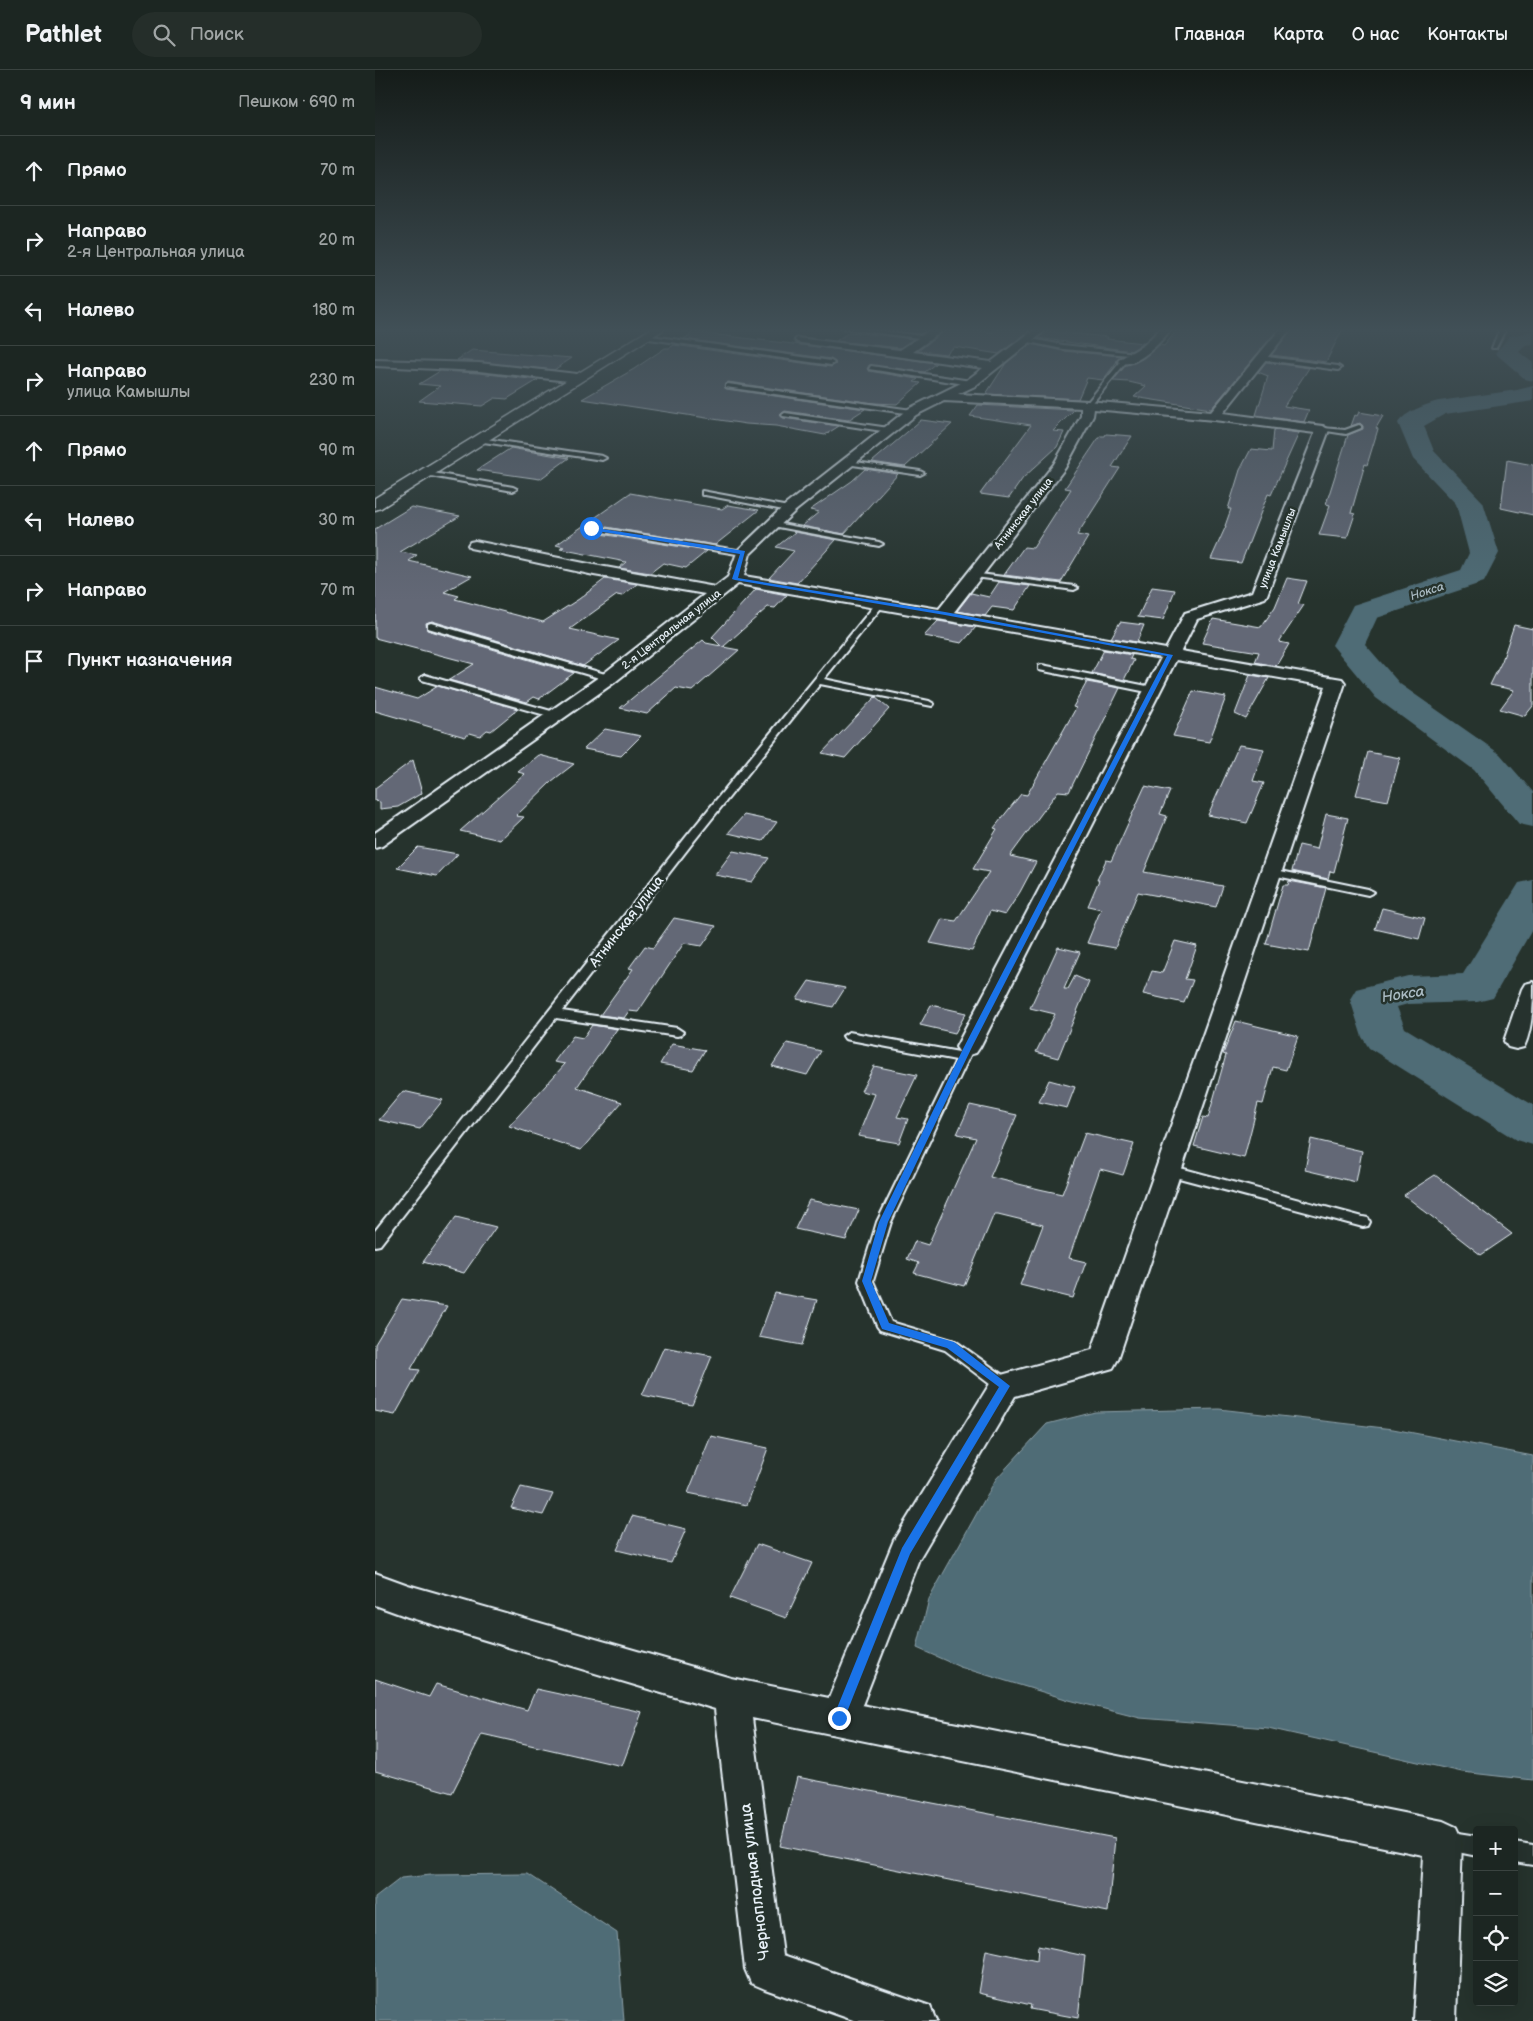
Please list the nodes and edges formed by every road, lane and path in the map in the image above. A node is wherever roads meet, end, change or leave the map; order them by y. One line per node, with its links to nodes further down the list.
1 (512, 419): 9 (street)
2 (813, 419): 7 (lane)
3 (903, 419): 7 (street)
4 (1085, 419): 23 (street, Атнинская улица)
5 (1239, 419): 8 (street)
6 (1359, 427): 8 (lane)
7 (889, 430): 11 (street)
8 (1323, 430): 30 (street, улица Камышлы)
9 (479, 440): 10 (lane); 12 (street)
10 (602, 458)
11 (848, 463): 13 (lane); 17 (street)
12 (425, 473): 14 (lane); 16 (street)
13 (920, 473)
14 (513, 489)
15 (705, 493): 17 (lane)
16 (375, 505)
17 (789, 509): 18 (street)
18 (773, 524): 20 (lane); 22 (street)
19 (591, 528): 22 (lane)
20 (879, 544)
21 (475, 545): 26 (street)
22 (743, 552): 24 (street, 2-я Центральная улица)
23 (975, 575): 25 (lane); 28 (street, Атнинская улица)
24 (735, 579): 26 (street, 2-я Центральная улица); 27 (street)
25 (1073, 588)
26 (718, 592): 33 (street, 2-я Центральная улица)
27 (881, 603): 28 (street); 34 (lane, Атнинская улица)
28 (945, 614): 30 (street)
29 (431, 626): 33 (lane)
30 (1170, 655): 35 (street, улица Камышлы); 39 (street)
31 (1042, 668): 35 (lane)
32 (425, 678): 37 (lane)
33 (609, 678): 37 (street, 2-я Центральная улица)
34 (819, 681): 36 (lane); 42 (lane, Атнинская улица)
35 (1152, 690): 46 (street, улица Камышлы)
36 (929, 704)
37 (555, 715): 38 (street, 2-я Центральная улица)
38 (375, 842)
39 (1271, 872): 40 (lane); 47 (street)
40 (1368, 892)
41 (1533, 990): 45 (street)
42 (553, 1014): 43 (lane); 49 (lane, Атнинская улица)
43 (677, 1032)
44 (849, 1036): 46 (lane)
45 (1516, 1040)
46 (965, 1052): 50 (lane)
47 (1169, 1170): 48 (lane); 50 (street)
48 (1363, 1222)
49 (375, 1241)
50 (1005, 1386): 53 (street)
51 (375, 1589): 52 (street)
52 (731, 1696): 53 (street); 57 (street, Черноплодная улица)
53 (839, 1718): 54 (street)
54 (1460, 1843): 58 (street)
55 (1518, 1853): 56 (lane)
56 (1533, 1855)
57 (915, 2021)
58 (1435, 2021)

